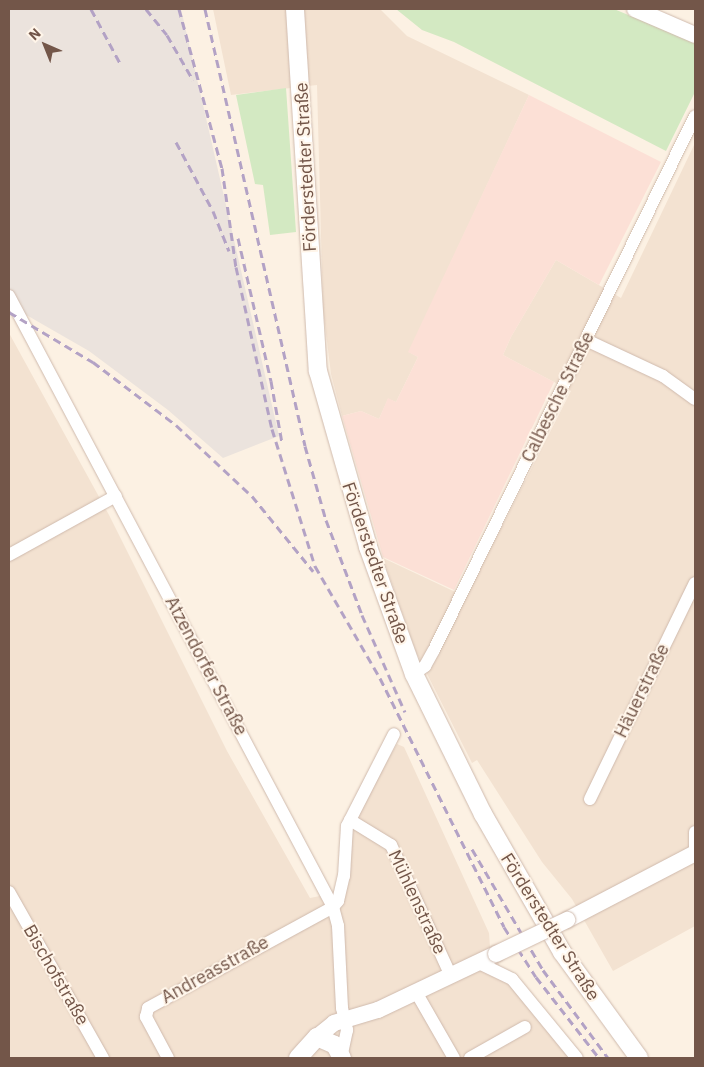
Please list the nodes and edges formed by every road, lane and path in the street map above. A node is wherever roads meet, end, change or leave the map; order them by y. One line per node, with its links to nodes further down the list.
1 (295, 9): 11 (main road, Förderstedter Straße)
2 (635, 9): 3 (street)
3 (695, 35)
4 (695, 116): 6 (street, Calbesche Straße)
5 (9, 296): 8 (street, Atzendorfer Straße)
6 (586, 340): 7 (street); 11 (street, Calbesche Straße)
7 (695, 399)
8 (116, 496): 9 (street); 19 (street, Atzendorfer Straße)
9 (9, 555)
10 (695, 583): 13 (street, Häuerstraße)
11 (414, 674): 33 (main road, Förderstedter Straße)
12 (394, 734): 14 (street)
13 (590, 799)
14 (350, 820): 19 (street); 21 (street, Mühlenstraße)
15 (695, 832): 16 (street)
16 (695, 847)
17 (695, 853): 20 (street, bridge)
18 (9, 892): 27 (street, Bischofstraße)
19 (333, 907): 23 (street, Atzendorfer Straße); 28 (street, Andreasstraße)
20 (479, 963): 21 (street); 32 (street)
21 (451, 976): 22 (street)
22 (416, 992): 23 (street); 30 (street)
23 (346, 1020): 25 (street); 26 (street, Atzendorfer Straße)
24 (525, 1027): 31 (street)
25 (317, 1037): 26 (main road); 29 (main road)
26 (342, 1056)
27 (103, 1058)
28 (168, 1058)
29 (298, 1058)
30 (454, 1058)
31 (470, 1058)
32 (576, 1058)
33 (638, 1058)

